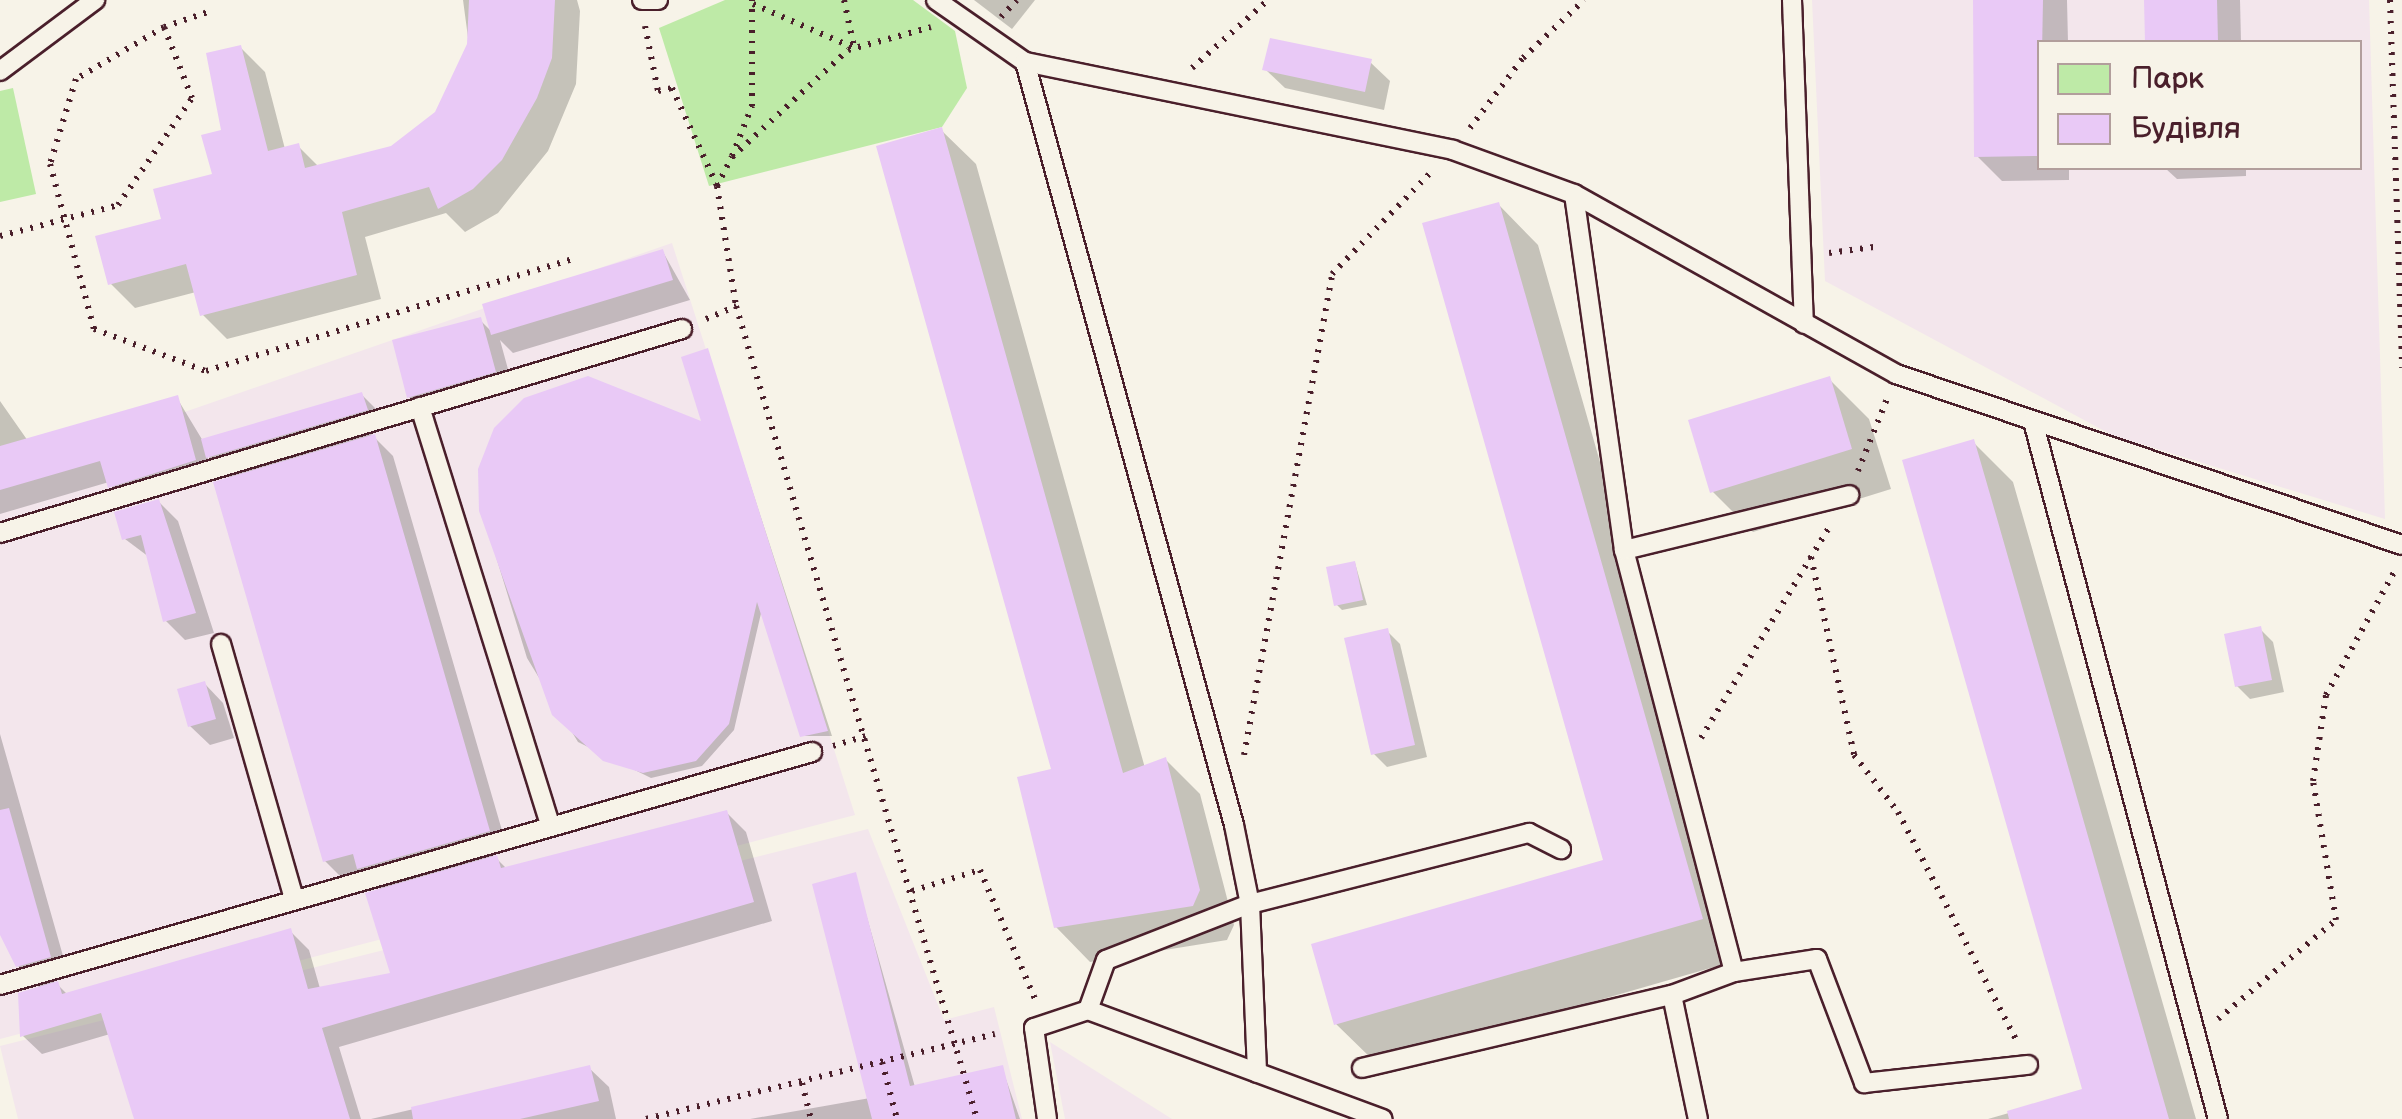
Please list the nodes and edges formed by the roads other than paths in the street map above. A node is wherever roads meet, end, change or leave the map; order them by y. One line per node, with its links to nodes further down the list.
1 (95, 0): 7 (lane)
2 (642, 0): 3 (lane)
3 (658, 0)
4 (936, 0): 6 (lane)
5 (1792, 0): 9 (lane)
6 (1025, 62): 8 (lane); 22 (lane)
7 (0, 71)
8 (1574, 194): 9 (lane); 16 (lane)
9 (1804, 324): 12 (lane)
10 (682, 328): 11 (lane)
11 (420, 407): 14 (lane); 19 (lane)
12 (2033, 422): 15 (lane); 33 (lane)
13 (1849, 495): 16 (lane)
14 (0, 533)
15 (2402, 545)
16 (1624, 550): 23 (lane)
17 (221, 644): 21 (lane)
18 (812, 752): 19 (lane)
19 (550, 825): 21 (lane)
20 (1561, 849): 22 (lane)
21 (294, 898): 24 (lane)
22 (1250, 904): 26 (lane); 29 (lane)
23 (1734, 972): 25 (lane); 27 (lane)
24 (0, 985)
25 (1672, 995): 28 (lane); 32 (lane)
26 (1088, 1010): 29 (lane); 30 (lane)
27 (2028, 1065)
28 (1362, 1068)
29 (1258, 1072): 31 (lane)
30 (1047, 1119)
31 (1383, 1119)
32 (1698, 1119)
33 (2218, 1119)

